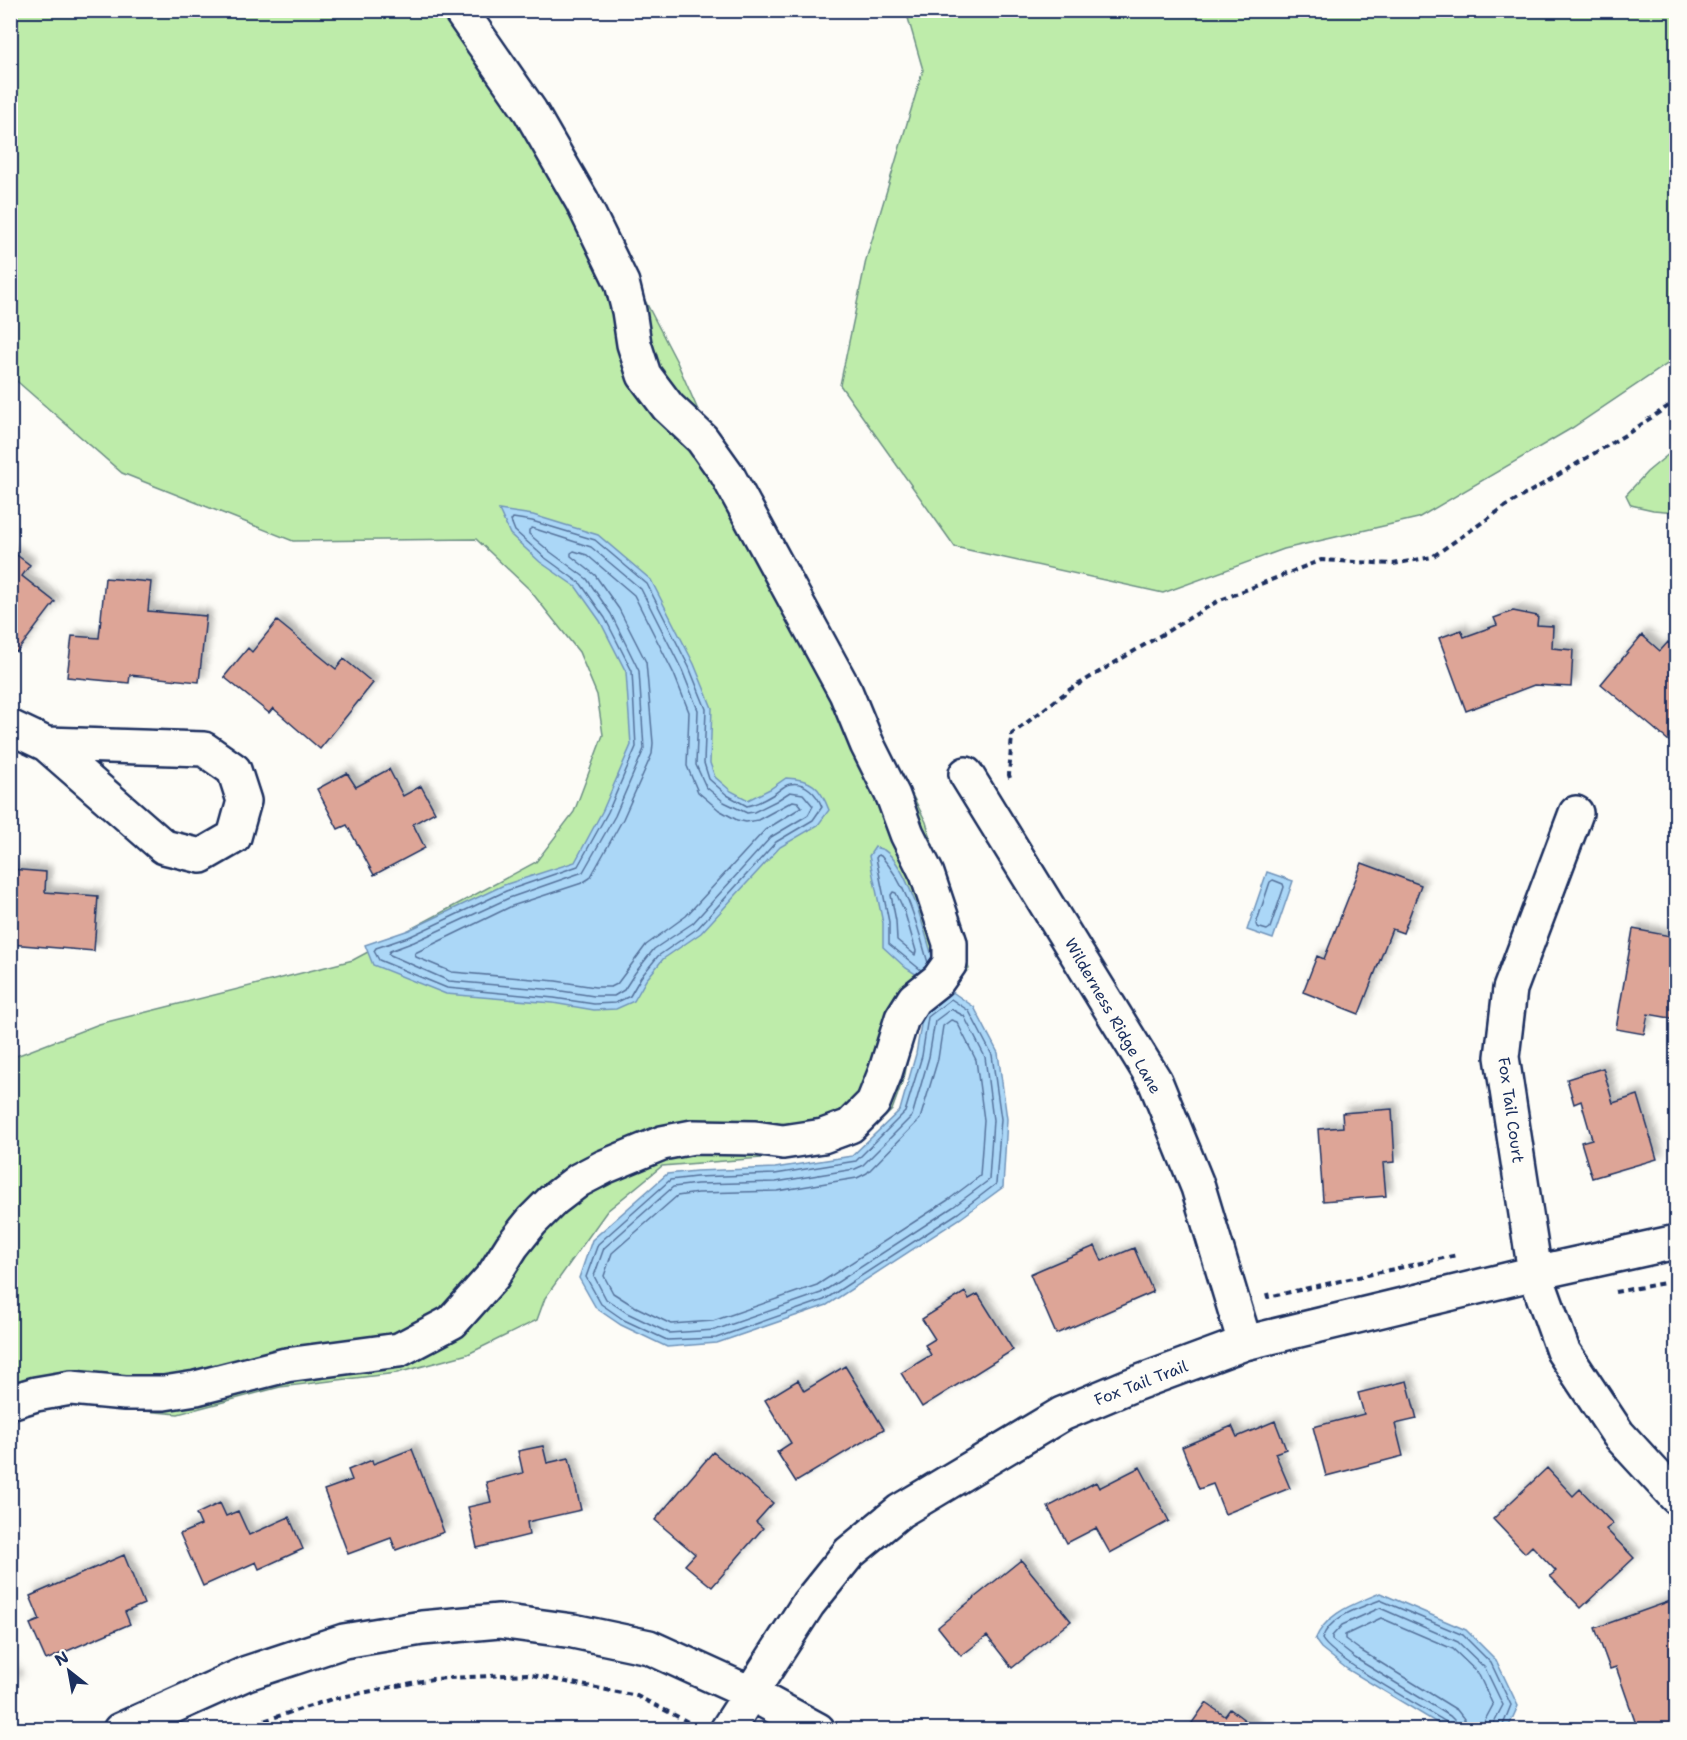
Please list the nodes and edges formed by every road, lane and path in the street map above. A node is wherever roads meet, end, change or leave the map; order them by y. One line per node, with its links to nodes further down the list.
1 (460, 10): 13 (street)
2 (1677, 401): 6 (path)
3 (10, 727): 4 (street)
4 (46, 744): 4 (street)
5 (966, 774): 12 (street, Wilderness Ridge Lane)
6 (1015, 785)
7 (1576, 813): 10 (street, Fox Tail Court)
8 (1677, 1242): 10 (street, Fox Tail Trail)
9 (1461, 1254): 11 (path)
10 (1535, 1273): 12 (street, Fox Tail Trail); 14 (street, Fox Tail Court)
11 (1264, 1286)
12 (1245, 1343): 15 (street, Fox Tail Trail)
13 (10, 1402)
14 (1677, 1497)
15 (750, 1693): 16 (street); 19 (street, Fox Tail Trail); 20 (street)
16 (120, 1730)
17 (234, 1730): 18 (path)
18 (703, 1730)
19 (727, 1730)
20 (818, 1730)

